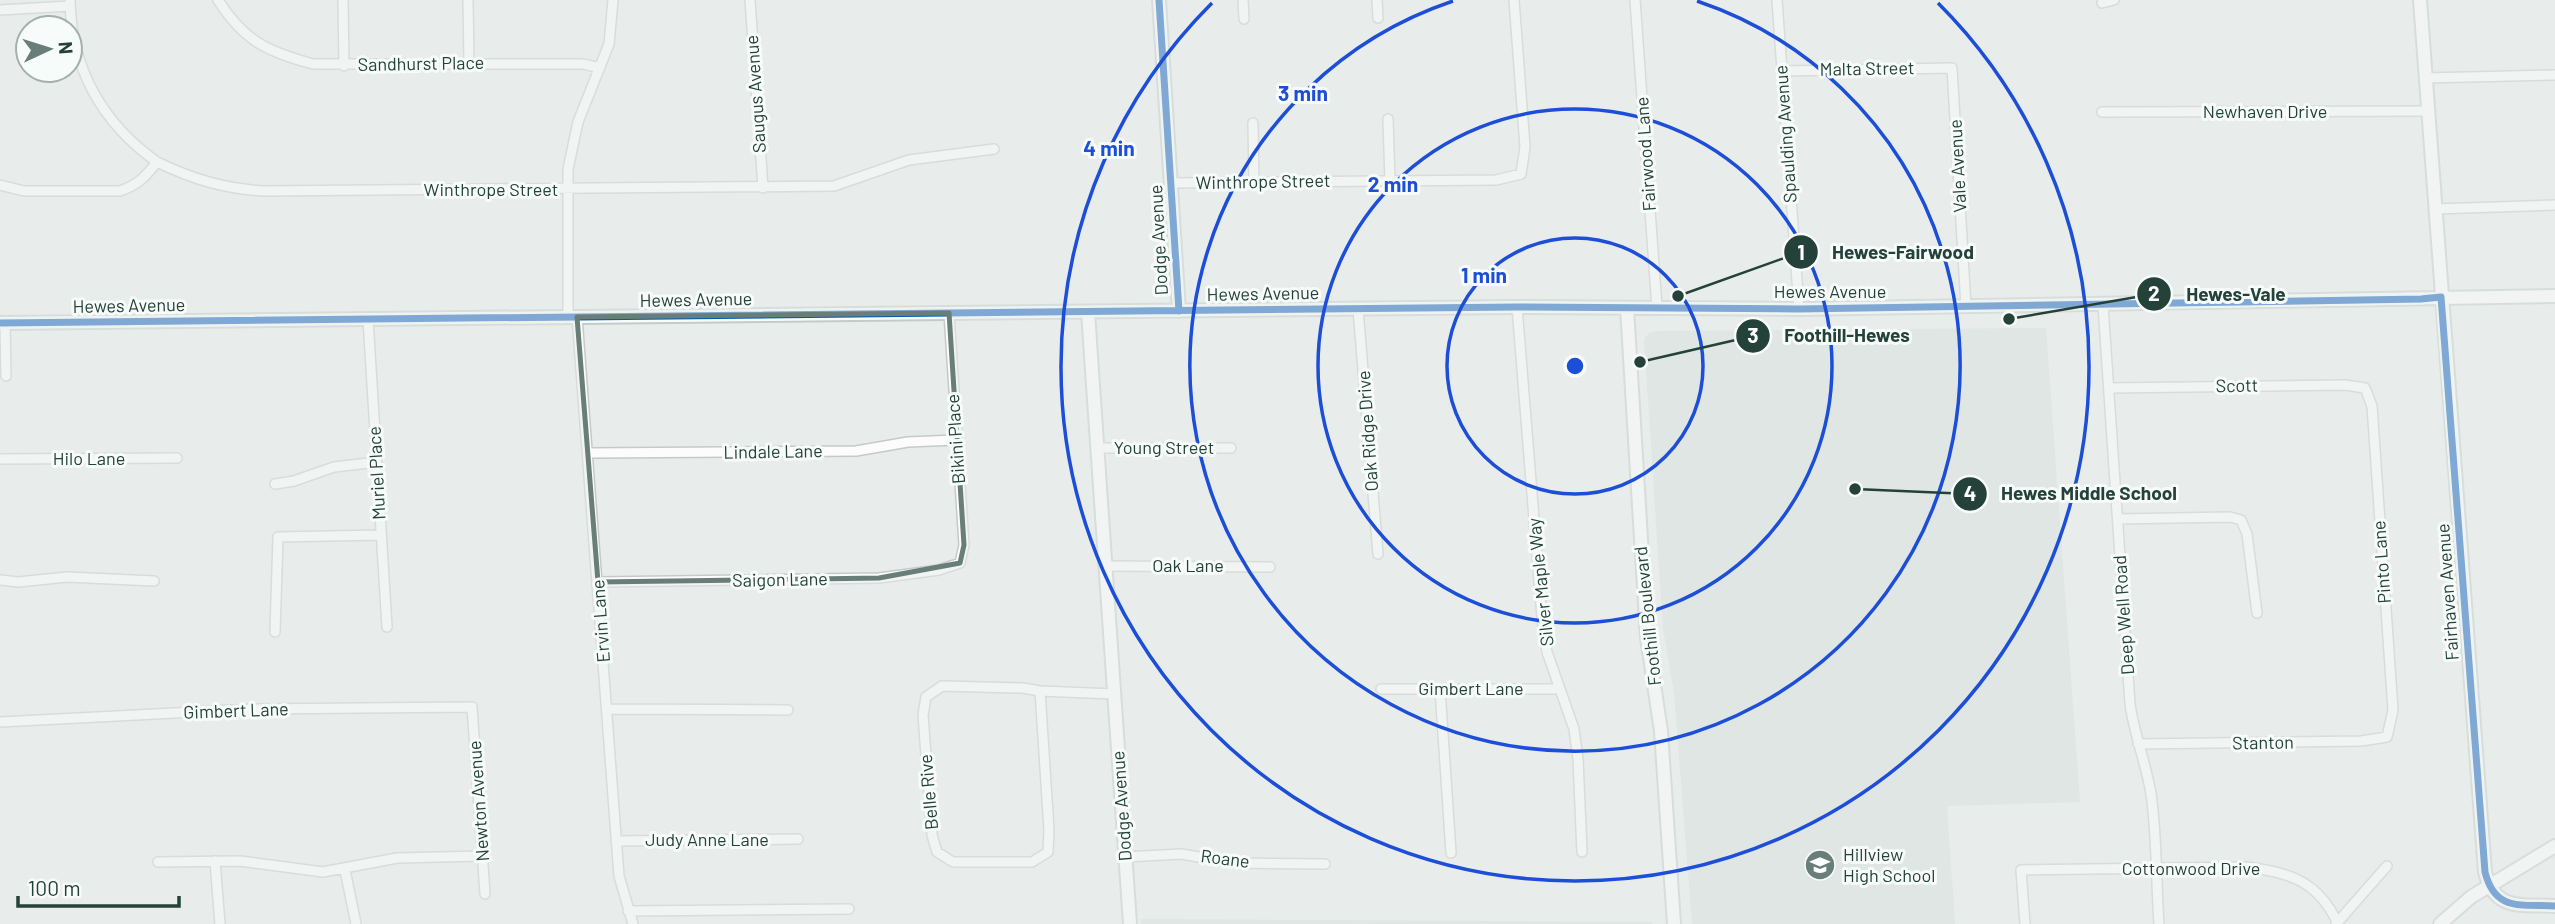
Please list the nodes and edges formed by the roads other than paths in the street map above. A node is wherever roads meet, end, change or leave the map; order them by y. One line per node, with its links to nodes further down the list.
1 (218, 0): 20 (street, Sandhurst Place)
2 (343, 0): 20 (street)
3 (468, 0): 19 (street)
4 (613, 0): 21 (street, Ervin Lane)
5 (750, 0): 36 (street, Saugus Avenue)
6 (1159, 0): 33 (street, Dodge Avenue)
7 (1243, 0): 18 (street)
8 (1377, 0): 17 (street)
9 (1514, 0): 32 (street, Winthrope Street)
10 (1635, 0): 46 (street, Fairwood Lane)
11 (1777, 0): 23 (street, Spaulding Avenue)
12 (2114, 0): 15 (street)
13 (2420, 0): 25 (street, Fairhaven Avenue)
14 (70, 3): 16 (street); 31 (street, Winthrope Street)
15 (2102, 3)
16 (0, 9)
17 (1378, 18)
18 (1244, 19)
19 (469, 63): 20 (street, Sandhurst Place); 21 (street, Sandhurst Place)
20 (344, 65)
21 (600, 68): 37 (street, Ervin Lane)
22 (1952, 68): 23 (street, Malta Street); 44 (street, Vale Avenue)
23 (1782, 71): 48 (street, Spaulding Avenue)
24 (2555, 75): 25 (street)
25 (2425, 78): 26 (street, Fairhaven Avenue)
26 (2428, 111): 27 (street, Newhaven Drive); 39 (street, Fairhaven Avenue)
27 (2102, 112)
28 (1388, 119): 32 (street)
29 (1253, 123): 34 (street)
30 (994, 149): 36 (street, Winthrope Street)
31 (157, 162): 35 (street); 37 (street, Winthrope Street)
32 (1390, 181): 34 (street, Winthrope Street)
33 (1172, 183): 34 (street, Winthrope Street); 49 (street, Dodge Avenue)
34 (1254, 184)
35 (0, 185)
36 (763, 188): 37 (street, Winthrope Street)
37 (567, 189): 52 (street, Ervin Lane)
38 (2555, 205): 39 (street)
39 (2435, 209): 41 (street, Fairhaven Avenue)
40 (2555, 296): 41 (street, Hewes Avenue)
41 (2441, 297): 42 (street, Hewes Avenue); 102 (street, Fairhaven Avenue)
42 (2103, 304): 44 (street, Hewes Avenue); 56 (street, Deep Well Road)
43 (1517, 307): 45 (street, Hewes Avenue); 47 (street, Hewes Avenue); 80 (street, Silver Maple Way)
44 (1966, 307): 48 (street, Hewes Avenue)
45 (1627, 308): 46 (street, Hewes Avenue); 111 (street, Foothill Boulevard)
46 (1657, 308): 48 (street, Hewes Avenue)
47 (1359, 309): 49 (street, Hewes Avenue); 68 (street, Oak Ridge Drive)
48 (1799, 309)
49 (1179, 311): 50 (street, Hewes Avenue)
50 (1088, 312): 51 (street, Hewes Avenue); 59 (street, Dodge Avenue)
51 (949, 313): 52 (street, Hewes Avenue); 58 (street, Bikini Place)
52 (573, 317): 53 (street, Hewes Avenue); 61 (street, Ervin Lane)
53 (368, 319): 54 (street, Hewes Avenue); 64 (street, Muriel Place)
54 (2, 323): 55 (street)
55 (6, 376)
56 (2109, 388): 57 (street, Scott); 66 (street, Deep Well Road)
57 (2365, 388): 87 (street, Pinto Lane)
58 (956, 439): 61 (street, Lindale Lane); 69 (street, Bikini Place)
59 (1098, 448): 60 (street, Young Street); 70 (street, Dodge Avenue)
60 (1231, 448)
61 (589, 453): 74 (street, Ervin Lane)
62 (177, 458): 63 (street, Hilo Lane)
63 (0, 459)
64 (377, 462): 65 (street); 67 (street, Muriel Place)
65 (275, 484)
66 (2118, 519): 75 (street); 88 (street, Deep Well Road)
67 (381, 535): 76 (street, Muriel Place); 77 (street)
68 (1378, 554)
69 (960, 563): 74 (street, Saigon Lane)
70 (1105, 566): 71 (street, Oak Lane); 82 (street, Dodge Avenue)
71 (1270, 567)
72 (0, 580): 73 (street)
73 (154, 581)
74 (598, 582): 84 (street, Ervin Lane)
75 (2257, 613)
76 (387, 627)
77 (275, 632)
78 (1381, 689): 79 (street, Gimbert Lane)
79 (1440, 689): 80 (street, Gimbert Lane); 93 (street)
80 (1560, 689): 92 (street, Silver Maple Way)
81 (1040, 691): 81 (street, Belle Rive); 82 (street, Belle Rive)
82 (1114, 694): 95 (street, Dodge Avenue)
83 (472, 707): 86 (street, Gimbert Lane); 94 (street, Newton Avenue)
84 (607, 709): 85 (street); 90 (street, Ervin Lane)
85 (788, 710)
86 (0, 722)
87 (2387, 737): 88 (street, Stanton)
88 (2138, 744): 100 (street, Deep Well Road)
89 (798, 839): 90 (street, Judy Anne Lane)
90 (617, 841): 106 (street, Ervin Lane)
91 (2555, 846): 102 (street)
92 (1582, 852)
93 (1451, 853)
94 (482, 856): 101 (street); 103 (street, Newton Avenue)
95 (1125, 857): 98 (street, Roane); 110 (street, Dodge Avenue)
96 (215, 861): 97 (street); 101 (street); 107 (street)
97 (158, 862)
98 (1325, 864)
99 (2387, 866): 114 (street)
100 (2155, 868): 112 (street, Cottonwood Drive); 113 (street, Deep Well Road); 114 (street, Cottonwood Drive)
101 (345, 870): 108 (street)
102 (2488, 885): 104 (street); 115 (street)
103 (485, 894)
104 (2555, 906)
105 (849, 909): 106 (street)
106 (628, 911): 109 (street, Ervin Lane)
107 (220, 924)
108 (356, 924)
109 (633, 924)
110 (1130, 924)
111 (1674, 924)
112 (2025, 924)
113 (2159, 924)
114 (2337, 924)
115 (2440, 924)

